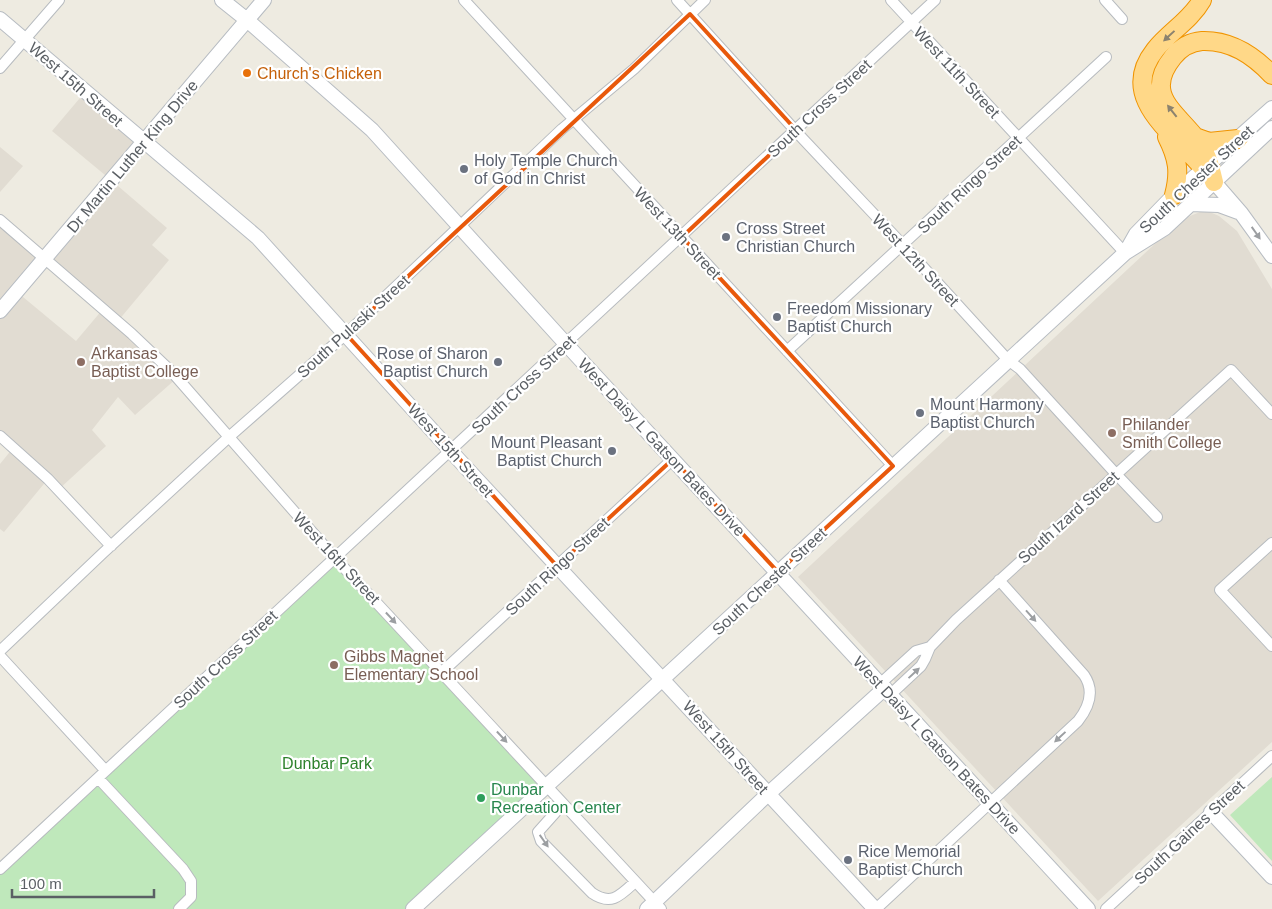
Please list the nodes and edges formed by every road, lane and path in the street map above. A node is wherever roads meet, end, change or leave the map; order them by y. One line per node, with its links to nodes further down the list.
1 (59, 0): 16 (street)
2 (222, 0): 14 (street, West Daisy L Gatson Bates Drive)
3 (264, 0): 14 (street, Dr Martin Luther King Drive)
4 (464, 0): 21 (street, West 13th Street)
5 (677, 0): 11 (street, West 12th Street)
6 (705, 0): 11 (street, South Pulaski Street)
7 (891, 0): 15 (street, West 11th Street)
8 (935, 0): 15 (street, South Cross Street)
9 (1105, 0): 13 (street)
10 (1202, 0): 22 (highway, one-way to 22)
11 (690, 14): 21 (street, South Pulaski Street); 24 (street, West 12th Street)
12 (0, 19): 16 (street, West 15th Street)
13 (1122, 19)
14 (247, 20): 28 (street, Dr Martin Luther King Drive); 34 (street, West Daisy L Gatson Bates Drive)
15 (911, 22): 24 (street, South Cross Street); 26 (street, West 11th Street)
16 (24, 39): 18 (street); 28 (street, West 15th Street)
17 (1106, 57): 26 (street, South Ringo Street)
18 (0, 68)
19 (1272, 75): 25 (highway, one-way to 19)
20 (1270, 111): 27 (street, South Chester Street)
21 (574, 119): 34 (street, South Pulaski Street); 35 (street, West 13th Street)
22 (1159, 121): 29 (highway); 30 (highway)
23 (1272, 128): 29 (street, South Chester Street)
24 (796, 130): 35 (street, South Cross Street); 36 (street, West 12th Street)
25 (1195, 137): 27 (highway); 29 (highway)
26 (1019, 138): 36 (street, South Ringo Street); 37 (street, West 11th Street)
27 (1238, 139): 29 (street, South Chester Street)
28 (144, 142): 39 (street, Dr Martin Luther King Drive); 41 (street, West 15th Street)
29 (1209, 171): 30 (street, South Chester Street); 31 (street, South Chester Street); 32 (street)
30 (1174, 195): 37 (street, South Chester Street)
31 (1190, 204): 32 (street); 37 (street, South Chester Street)
32 (1242, 213): 38 (street, one-way to 38)
33 (0, 220): 39 (street, West 16th Street)
34 (460, 226): 41 (street, South Pulaski Street); 42 (street, West Daisy L Gatson Bates Drive)
35 (682, 237): 42 (street, South Cross Street); 43 (street, West 13th Street)
36 (903, 245): 43 (street, South Ringo Street); 44 (street, West 12th Street)
37 (1125, 253): 44 (street, South Chester Street)
38 (1272, 256)
39 (45, 258): 40 (street, Dr Martin Luther King Drive); 47 (street, West 16th Street)
40 (0, 311)
41 (346, 334): 47 (street, South Pulaski Street); 48 (street, West 15th Street)
42 (566, 344): 48 (street, South Cross Street); 49 (street, West Daisy L Gatson Bates Drive)
43 (787, 351): 50 (street, West 13th Street)
44 (1008, 360): 50 (street, South Chester Street); 51 (street, West 12th Street)
45 (1272, 414): 51 (street, South Izard Street)
46 (0, 436): 54 (street)
47 (230, 436): 54 (street, South Pulaski Street); 55 (street, West 16th Street)
48 (450, 450): 55 (street, South Cross Street); 56 (street, West 15th Street)
49 (672, 459): 56 (street, South Ringo Street); 57 (street, West Daisy L Gatson Bates Drive)
50 (893, 466): 57 (street, South Chester Street)
51 (1116, 474): 52 (street, West 12th Street); 58 (street, South Izard Street)
52 (1157, 517)
53 (1272, 542): 59 (street)
54 (111, 546): 61 (street, South Pulaski Street)
55 (334, 557): 63 (street, West 16th Street, one-way to 63); 67 (street, South Cross Street)
56 (557, 566): 63 (street, South Ringo Street); 64 (street, West 15th Street)
57 (778, 572): 64 (street, South Chester Street); 65 (street, West Daisy L Gatson Bates Drive)
58 (999, 580): 60 (street, South Izard Street); 70 (street, one-way to 70)
59 (1272, 646)
60 (930, 647): 65 (street, South Izard Street); 65 (street, South Izard Street, one-way to 60)
61 (0, 650)
62 (0, 656): 67 (street)
63 (442, 672): 68 (street, West 16th Street, one-way to 68)
64 (662, 678): 68 (street, South Chester Street); 69 (street, West 15th Street)
65 (886, 688): 69 (street, South Izard Street); 70 (street, West Daisy L Gatson Bates Drive)
66 (1272, 756): 72 (street, South Gaines Street)
67 (102, 774): 73 (street, South Cross Street); 77 (street)
68 (547, 786): 71 (street, West 16th Street); 78 (street, South Chester Street)
69 (768, 794): 76 (street, South Izard Street); 79 (street, West 15th Street)
70 (990, 803): 79 (street); 80 (street, West Daisy L Gatson Bates Drive)
71 (563, 804): 75 (street, West 16th Street); 75 (street, one-way to 75)
72 (1211, 812): 74 (street); 81 (street, South Gaines Street)
73 (0, 869)
74 (1272, 877)
75 (635, 882): 76 (street, West 16th Street)
76 (654, 907)
77 (179, 909)
78 (413, 909)
79 (875, 909)
80 (1088, 909)
81 (1106, 909)

